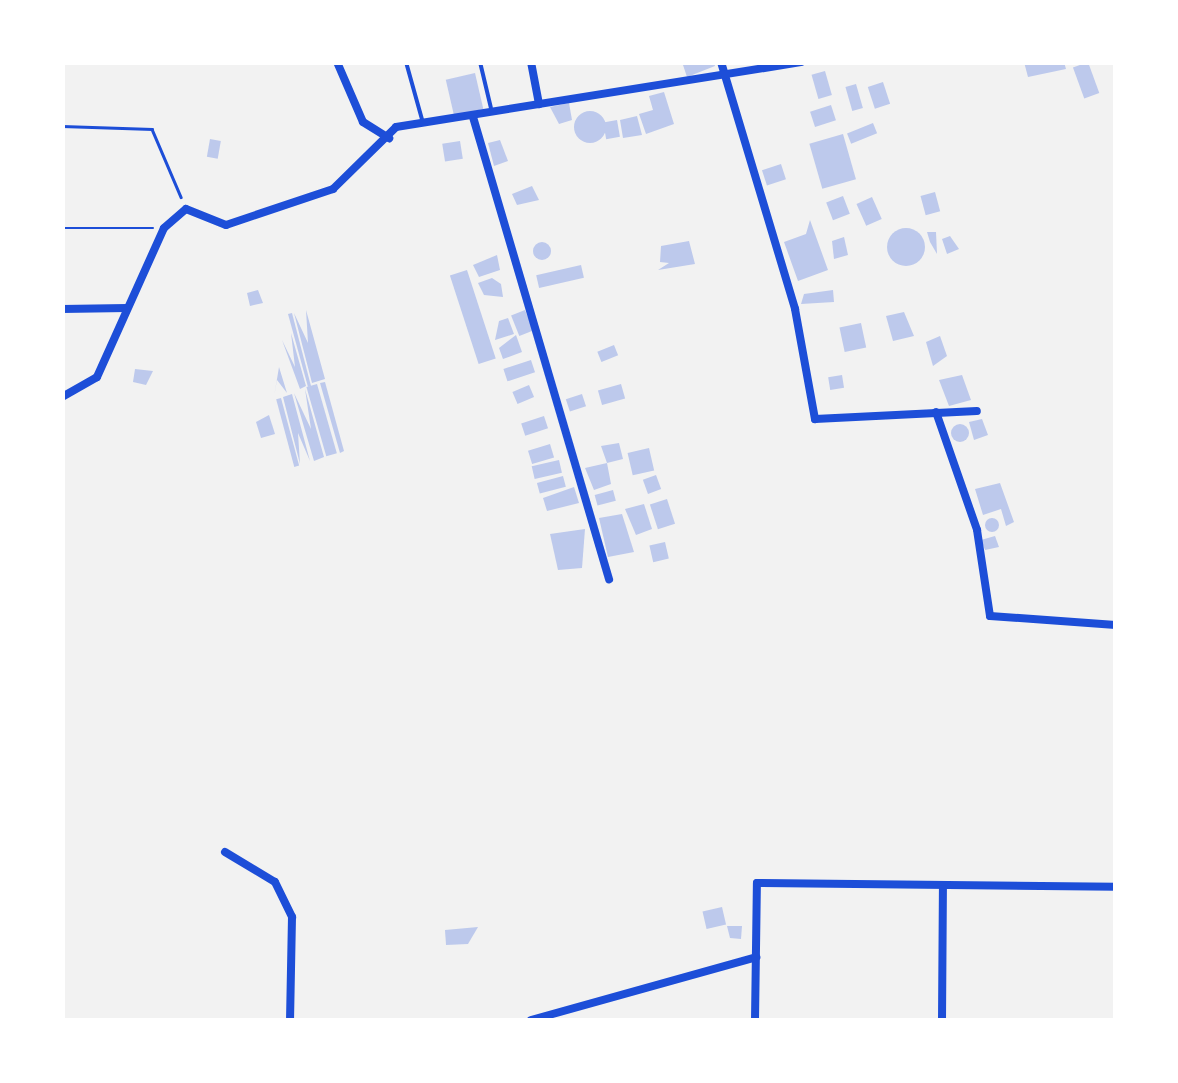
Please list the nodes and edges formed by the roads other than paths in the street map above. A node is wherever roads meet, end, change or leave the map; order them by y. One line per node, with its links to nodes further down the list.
1 (337, 62): 12 (street)
2 (406, 62): 11 (lane)
3 (480, 62): 9 (lane)
4 (531, 62): 8 (street)
5 (721, 62): 7 (street)
6 (802, 62): 7 (street)
7 (725, 78): 8 (street); 17 (street)
8 (539, 104): 9 (street)
9 (492, 113): 10 (street)
10 (473, 117): 11 (street); 18 (street)
11 (423, 123): 12 (street)
12 (389, 138): 13 (street)
13 (127, 308): 14 (street); 15 (street)
14 (62, 309)
15 (62, 397)
16 (977, 411): 17 (street)
17 (936, 412): 19 (street)
18 (609, 579)
19 (1116, 625)
20 (225, 852): 25 (street)
21 (1116, 886): 22 (street)
22 (942, 890): 23 (street); 28 (street)
23 (756, 957): 24 (street); 27 (street)
24 (542, 1019): 26 (street)
25 (290, 1020)
26 (531, 1020)
27 (756, 1020)
28 (942, 1020)

